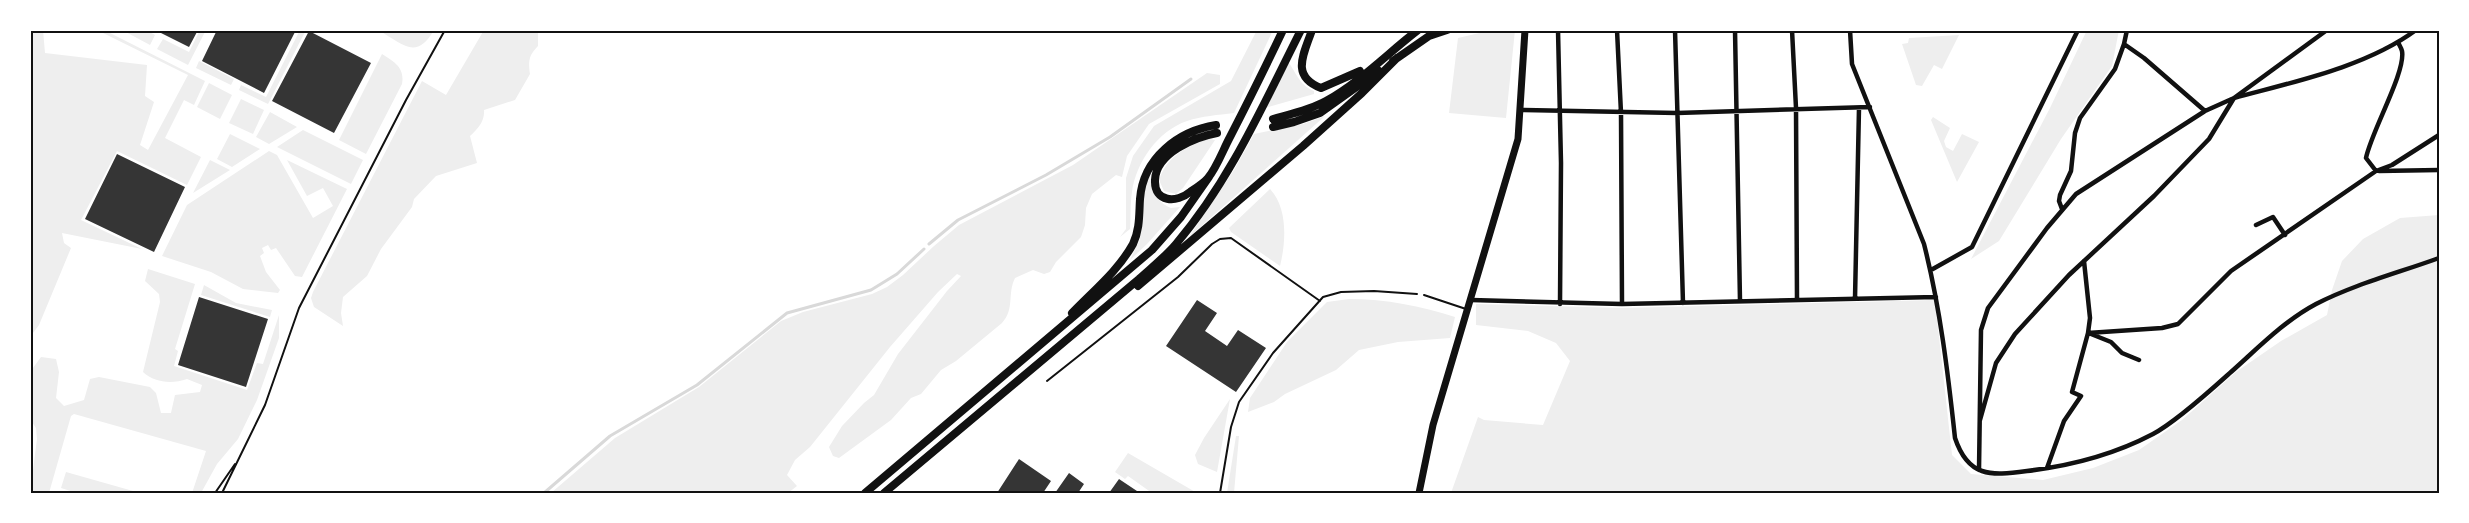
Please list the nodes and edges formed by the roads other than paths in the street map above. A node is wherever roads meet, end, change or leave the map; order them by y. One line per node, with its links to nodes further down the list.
1 (445, 30): 60 (lane)
2 (1283, 30): 35 (main road)
3 (1301, 30): 54 (main road)
4 (1312, 30): 20 (main road)
5 (1418, 30): 20 (main road)
6 (1447, 30): 21 (main road)
7 (1525, 30): 26 (main road)
8 (1558, 30): 27 (street)
9 (1617, 30): 30 (street)
10 (1675, 30): 31 (street)
11 (1735, 30): 28 (street)
12 (1792, 30): 24 (street)
13 (1850, 30): 23 (street)
14 (2078, 30): 41 (street)
15 (2127, 30): 19 (street)
16 (2416, 30): 18 (street)
17 (2328, 31): 22 (street)
18 (2398, 42): 22 (street); 34 (street)
19 (2124, 44): 29 (street); 36 (street)
20 (1390, 53): 21 (main road)
21 (1397, 58): 54 (main road)
22 (2234, 98): 29 (street); 40 (street)
23 (1870, 107): 25 (street); 41 (street)
24 (1796, 108): 25 (street); 28 (street); 47 (street)
25 (1859, 108): 45 (street)
26 (1521, 111): 27 (street); 46 (main road)
27 (1561, 111): 30 (street); 51 (street)
28 (1736, 111): 31 (street); 49 (street)
29 (2205, 111): 36 (street)
30 (1621, 113): 31 (street); 52 (street)
31 (1677, 113): 50 (street)
32 (2439, 135): 34 (street)
33 (2439, 170): 34 (street)
34 (2376, 171): 38 (street)
35 (1209, 177): 56 (main road); 56 (main road)
36 (2062, 209): 59 (street)
37 (2256, 225): 38 (street)
38 (2285, 234): 55 (street)
39 (2439, 258): 61 (street)
40 (2084, 261): 55 (street); 59 (street)
41 (1931, 270): 44 (street)
42 (1417, 294): 48 (lane)
43 (1424, 295): 53 (lane)
44 (1936, 297): 45 (street); 62 (street)
45 (1855, 299): 47 (street)
46 (1472, 300): 51 (street); 53 (main road)
47 (1797, 300): 49 (street)
48 (1320, 301): 58 (lane); 67 (lane)
49 (1740, 302): 50 (street)
50 (1683, 303): 52 (street)
51 (1560, 304): 52 (street)
52 (1622, 304)
53 (1468, 310): 68 (main road)
54 (1089, 322): 66 (main road)
55 (2088, 333): 57 (street); 61 (street)
56 (1047, 337): 65 (main road)
57 (2139, 360)
58 (1047, 381)
59 (1980, 420): 62 (street)
60 (237, 461): 63 (lane); 64 (lane)
61 (2047, 468): 62 (street)
62 (1978, 470)
63 (215, 493)
64 (222, 493)
65 (865, 493)
66 (884, 493)
67 (1220, 493)
68 (1419, 493)

